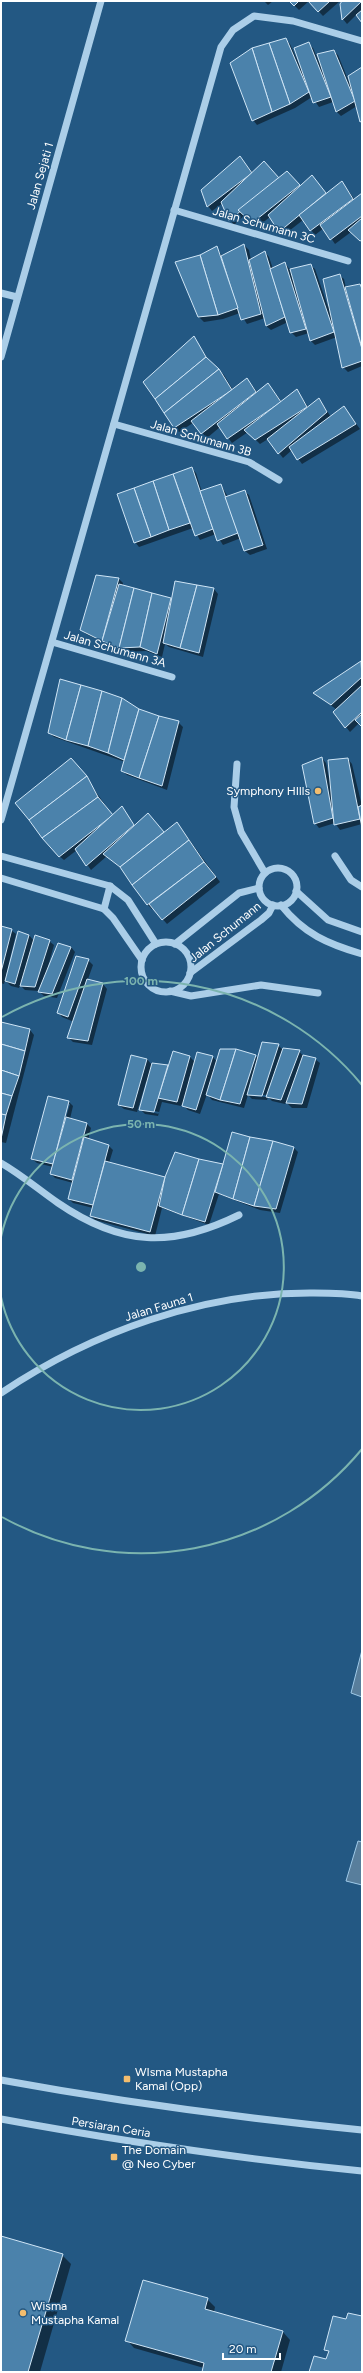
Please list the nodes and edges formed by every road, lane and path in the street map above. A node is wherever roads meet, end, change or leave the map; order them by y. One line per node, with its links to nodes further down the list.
1 (101, 1): 6 (street, Jalan Sejati 1)
2 (362, 41): 3 (street)
3 (174, 210): 4 (street, Jalan Schumann 3C); 8 (street)
4 (348, 261)
5 (1, 293): 6 (street)
6 (17, 298): 7 (street, Jalan Sejati 1)
7 (1, 357)
8 (114, 424): 9 (street, Jalan Schumann 3B); 10 (street)
9 (279, 480)
10 (52, 642): 11 (street, Jalan Schumann 3A); 13 (street)
11 (172, 677)
12 (237, 764): 16 (street)
13 (1, 820)
14 (1, 856): 18 (street)
15 (335, 856): 19 (street)
16 (265, 873): 20 (street, Jalan Schumann); 21 (street)
17 (1, 878): 24 (street)
18 (110, 886): 24 (street); 26 (street)
19 (362, 887)
20 (259, 888): 22 (street, Jalan Schumann); 27 (street, Jalan Schumann)
21 (296, 892): 23 (street); 25 (street)
22 (272, 905): 23 (street, Jalan Schumann); 30 (street, Jalan Schumann)
23 (282, 905): 28 (street)
24 (104, 909): 29 (street)
25 (362, 932)
26 (156, 944): 27 (street); 29 (street)
27 (175, 944): 30 (street)
28 (362, 954)
29 (142, 960): 31 (street)
30 (190, 973): 31 (street)
31 (170, 991): 32 (street)
32 (318, 993)
33 (1, 1163): 34 (street)
34 (239, 1215)
35 (362, 1296): 36 (street, Jalan Fauna 1)
36 (1, 1393)
37 (1, 2080): 39 (street)
38 (1, 2119): 40 (street, Persiaran Ceria)
39 (362, 2130)
40 (362, 2171)

